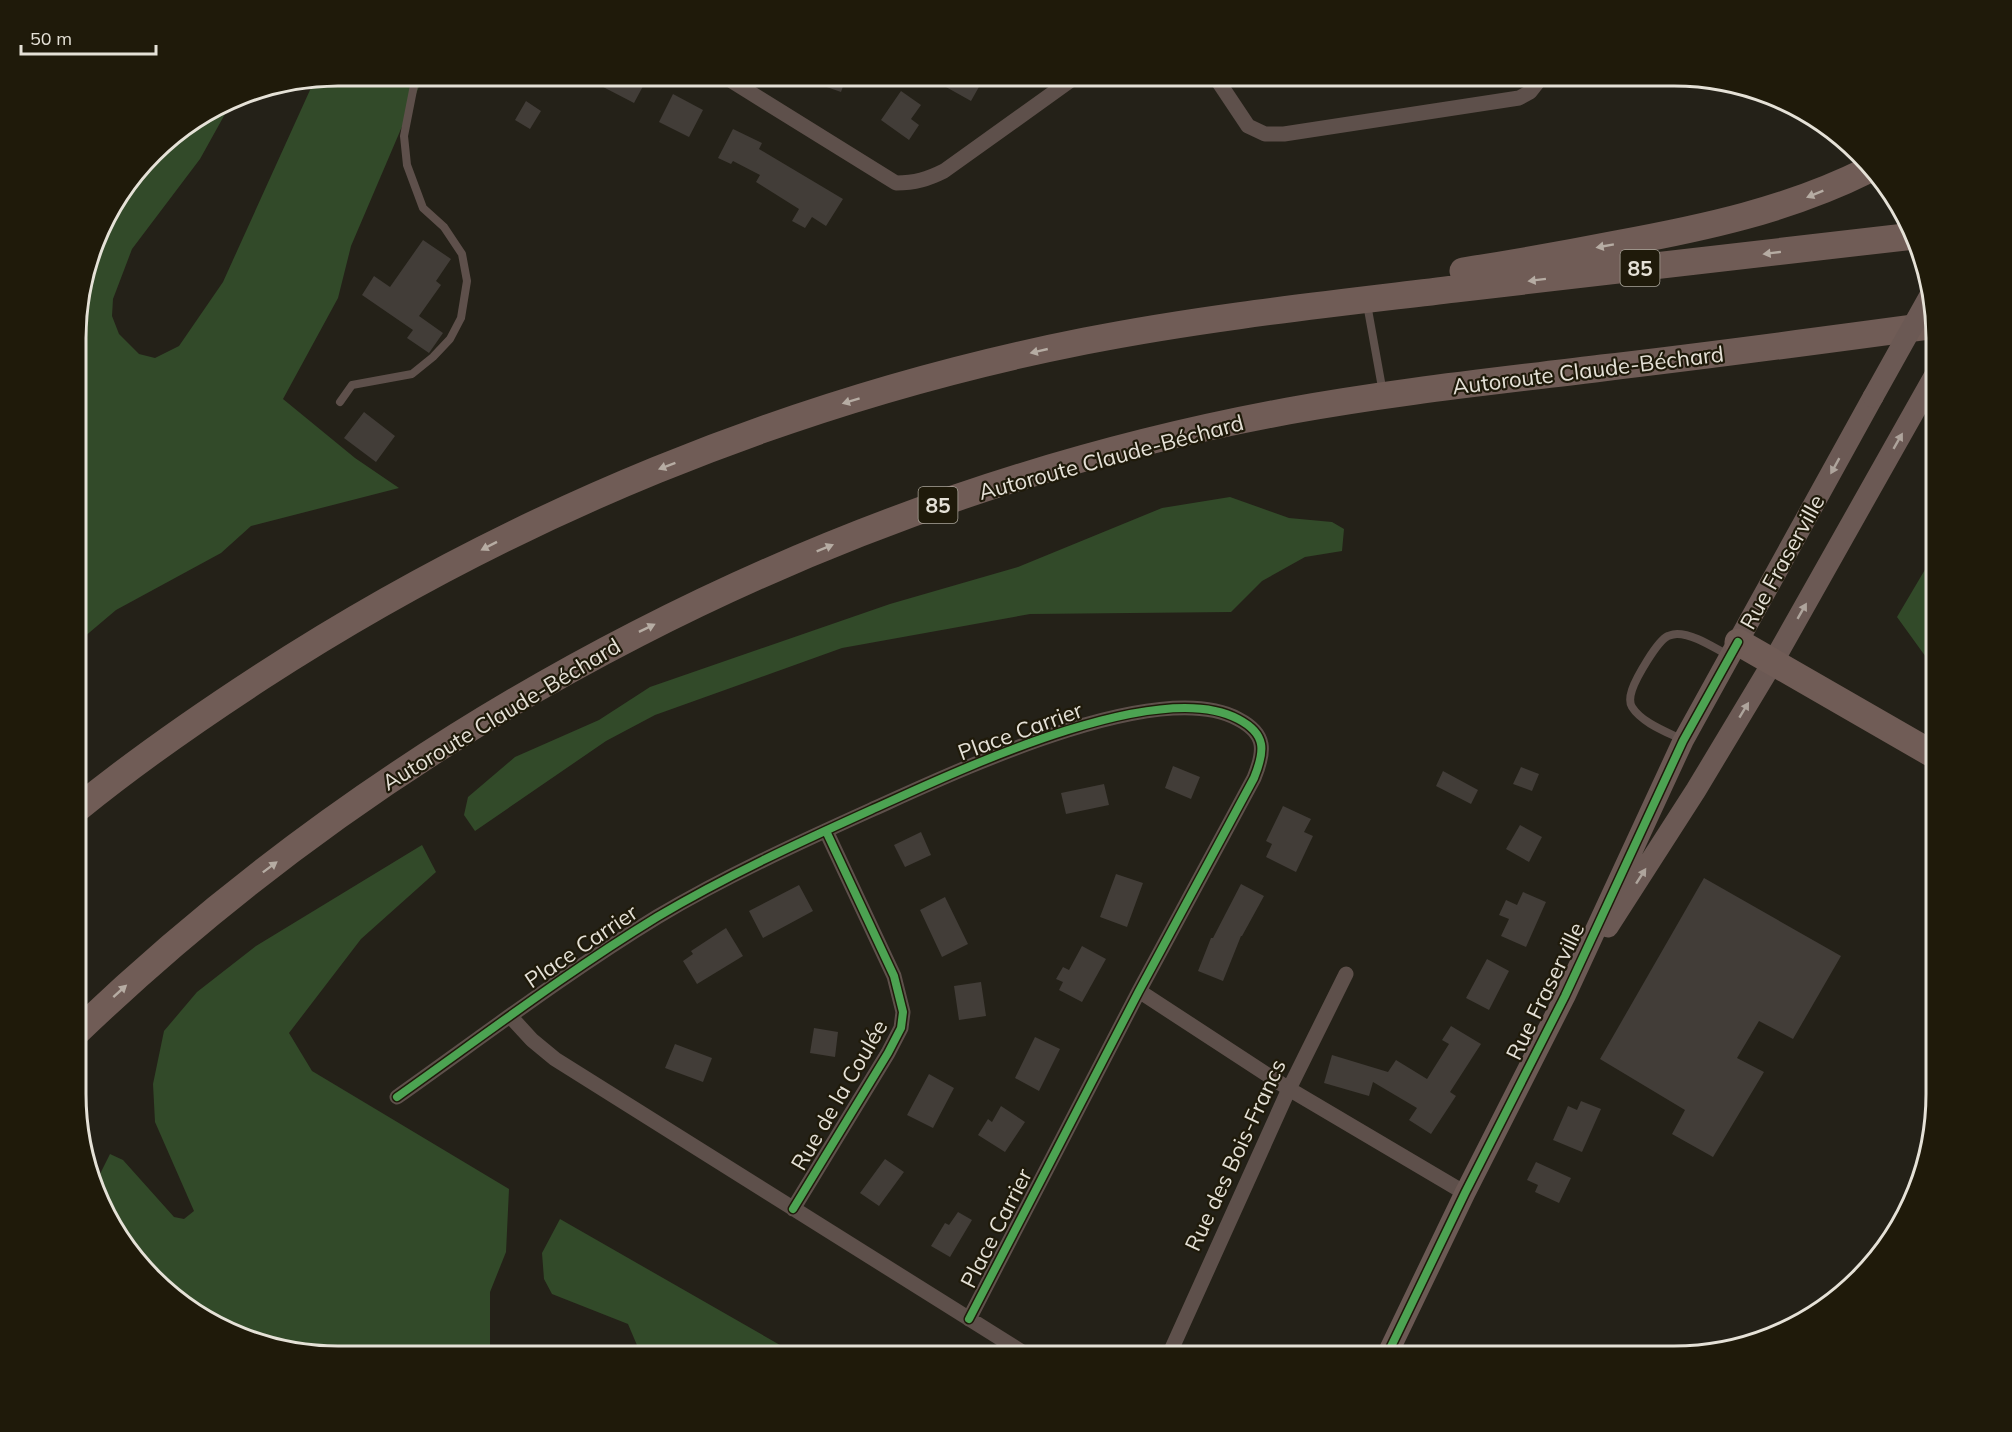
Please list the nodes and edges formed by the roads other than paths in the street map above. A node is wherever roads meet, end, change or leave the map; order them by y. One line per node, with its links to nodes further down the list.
1 (414, 86): 18 (lane)
2 (745, 86): 3 (street)
3 (1063, 86)
4 (1221, 86): 5 (street)
5 (1535, 86)
6 (1865, 172): 14 (highway, one-way to 14)
7 (1903, 233): 9 (highway)
8 (1905, 237): 9 (highway, 85)
9 (1816, 248): 10 (highway, 85, one-way to 10)
10 (1366, 300): 14 (highway, 85); 17 (lane)
11 (1924, 306): 19 (street, Rue Fraserville, one-way to 19, bridge)
12 (1926, 326): 15 (highway, Autoroute Claude-Béchard / 85)
13 (1926, 338): 15 (highway)
14 (1070, 344): 23 (highway, 85, one-way to 23)
15 (1724, 353): 17 (highway, Autoroute Claude-Béchard / 85)
16 (1926, 391): 20 (street, Rue Fraserville, one-way to 16)
17 (1383, 396): 29 (highway, Autoroute Claude-Béchard / 85, one-way to 17)
18 (340, 402)
19 (1734, 649): 20 (highway); 21 (street, Rue Fraserville); 21 (lane)
20 (1773, 662): 22 (highway); 27 (street, Rue Fraserville, one-way to 20)
21 (1683, 741): 27 (street, Rue Fraserville)
22 (1926, 750)
23 (86, 802)
24 (826, 831): 26 (street, Place Carrier); 28 (street, Place Carrier); 33 (street, Rue de la Coulée)
25 (1346, 974): 30 (street, Rue des Bois-Francs)
26 (1139, 991): 30 (street); 34 (street, Place Carrier)
27 (1564, 996): 32 (street, Rue Fraserville)
28 (510, 1016): 31 (street, Place Carrier); 33 (street, Place Carrier)
29 (86, 1023)
30 (1289, 1089): 32 (street); 36 (street, Rue des Bois-Francs)
31 (397, 1097)
32 (1465, 1193): 37 (street, Rue Fraserville)
33 (793, 1209): 34 (street, Place Carrier)
34 (969, 1319): 35 (street, Place Carrier)
35 (1012, 1346)
36 (1173, 1346)
37 (1391, 1346)

